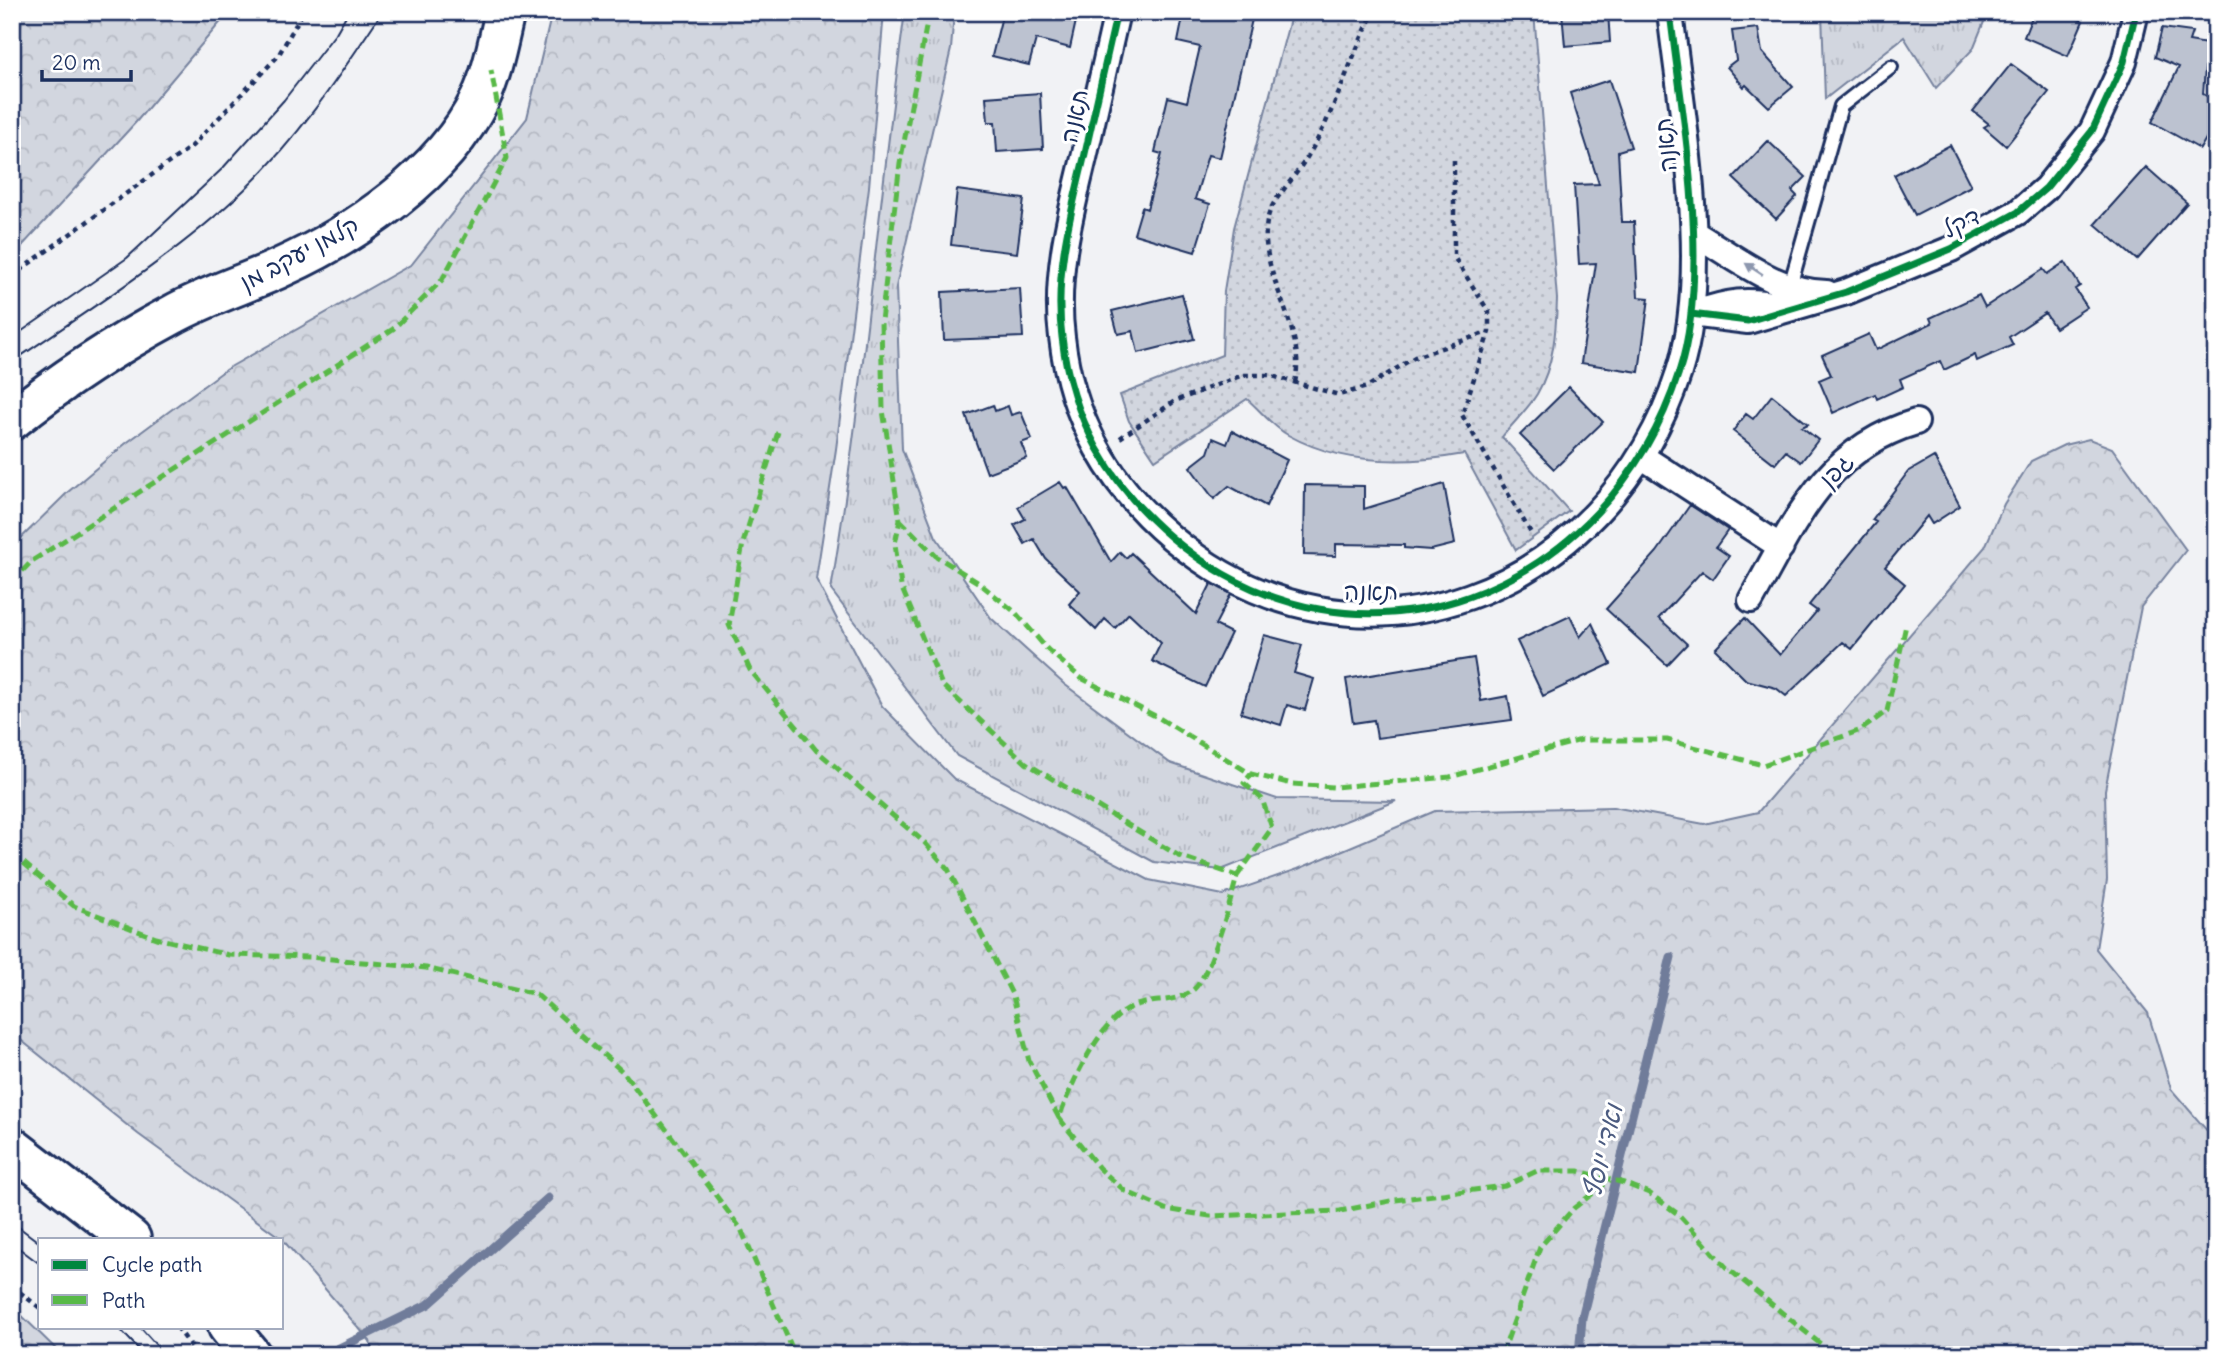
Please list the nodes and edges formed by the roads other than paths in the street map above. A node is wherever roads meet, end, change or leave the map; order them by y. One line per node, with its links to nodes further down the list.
1 (505, 12): 9 (main road, קלמן יעקב מן)
2 (1117, 12): 11 (street, תאנה)
3 (1670, 12): 6 (street, תאנה)
4 (2136, 12): 7 (street, דקל)
5 (1891, 67): 7 (lane)
6 (1694, 233): 7 (street, one-way to 6); 8 (street, תאנה)
7 (1789, 297): 8 (street, דקל)
8 (1691, 314): 11 (street, תאנה)
9 (12, 420)
10 (1916, 422): 12 (street, גפן)
11 (1641, 456): 12 (street)
12 (1781, 547): 13 (street, גפן)
13 (1751, 600)
14 (12, 1147): 15 (main road)
15 (130, 1238)
16 (229, 1328): 17 (main road)
17 (251, 1355)

